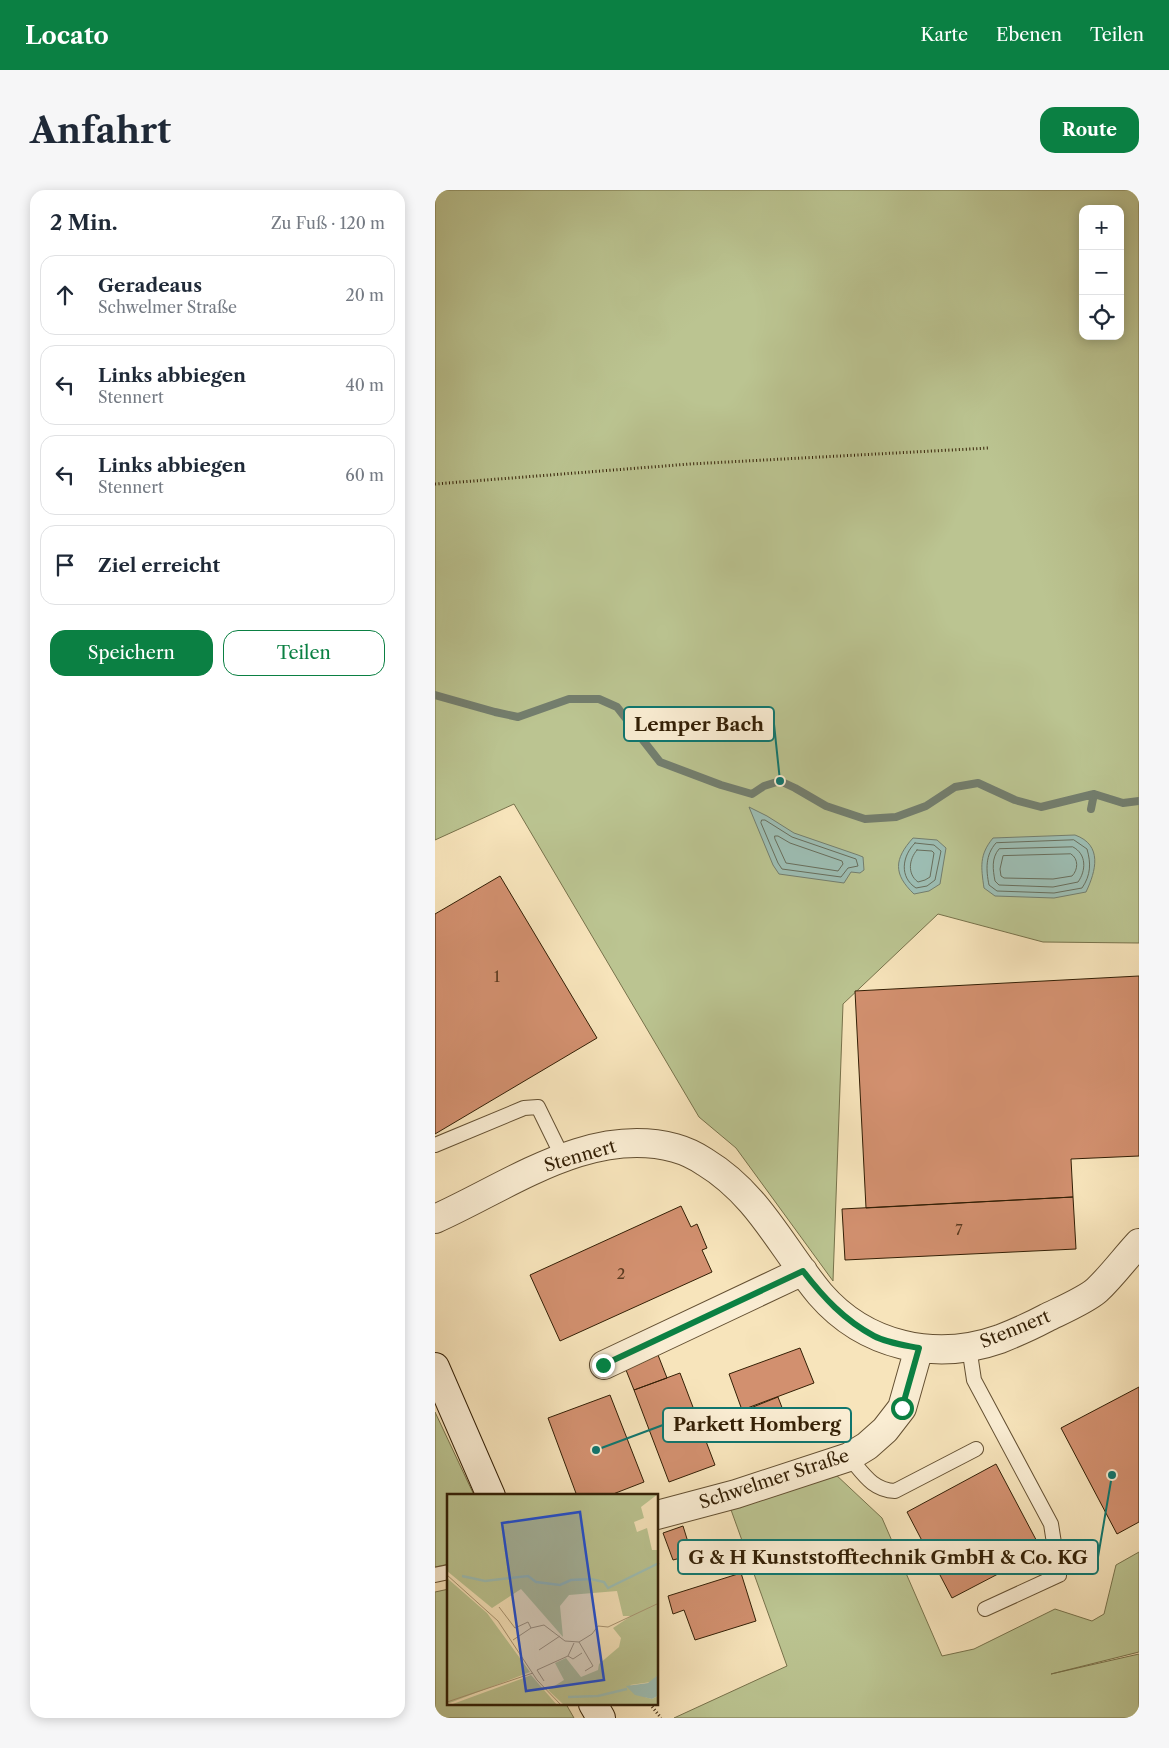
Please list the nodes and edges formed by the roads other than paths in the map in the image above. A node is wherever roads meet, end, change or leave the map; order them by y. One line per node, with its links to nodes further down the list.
1 (435, 1145): 2 (lane)
2 (563, 1158): 3 (street, Stennert); 5 (street, Stennert)
3 (435, 1219)
4 (1139, 1243): 6 (street, Stennert)
5 (803, 1271): 7 (street, Stennert); 8 (street)
6 (969, 1347): 7 (street, Stennert); 14 (lane)
7 (919, 1348): 11 (street, Schwelmer Straße)
8 (603, 1365)
9 (435, 1367): 12 (street)
10 (976, 1448): 11 (lane)
11 (849, 1457): 13 (street, Schwelmer Straße)
12 (490, 1494)
13 (659, 1514)
14 (985, 1609)
15 (594, 1706): 16 (street)
16 (601, 1718)

